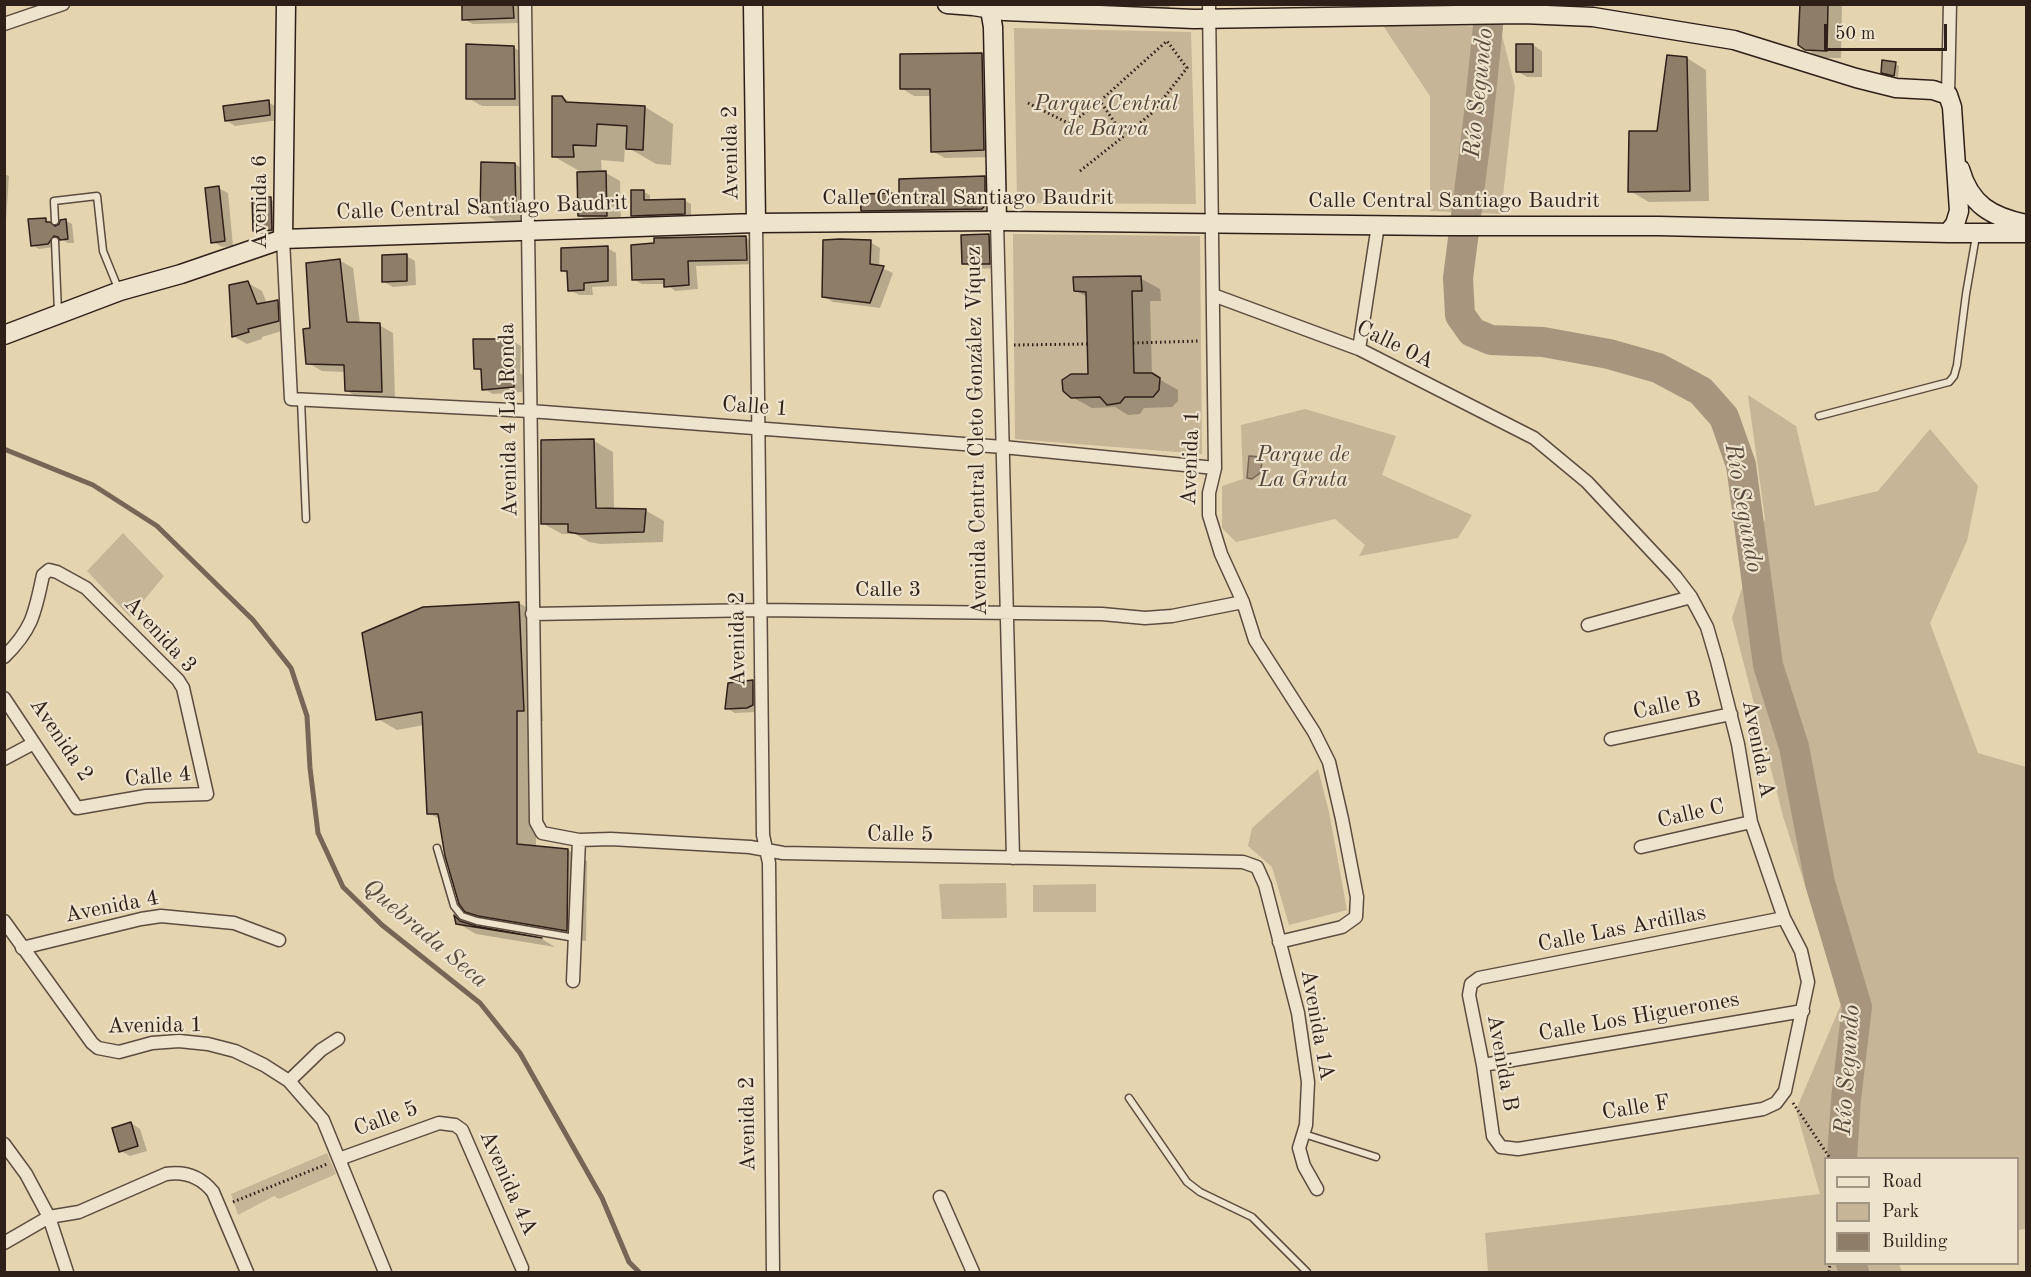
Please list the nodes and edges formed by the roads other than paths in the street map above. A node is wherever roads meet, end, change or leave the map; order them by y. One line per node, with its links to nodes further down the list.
1 (63, 4): 10 (street)
2 (286, 4): 23 (main road, Avenida 6)
3 (525, 4): 19 (street, Avenida 4 La Ronda)
4 (753, 4): 15 (main road, Avenida 2)
5 (947, 4): 7 (main road)
6 (1950, 4): 11 (street)
7 (989, 6): 8 (main road); 14 (main road, Avenida Central Cleto González Víquez)
8 (1209, 11): 9 (main road); 16 (street, Avenida 1)
9 (1590, 11): 11 (main road)
10 (4, 24)
11 (1948, 95): 12 (main road)
12 (1953, 141): 17 (main road); 20 (main road)
13 (55, 221): 25 (lane)
14 (997, 221): 15 (main road, Calle Central Santiago Baudrit); 16 (main road, Calle Central Santiago Baudrit); 34 (street, Avenida Central Cleto González Víquez)
15 (756, 223): 19 (main road, Calle Central Santiago Baudrit); 33 (street, Avenida 2)
16 (1212, 223): 18 (main road, Calle Central Santiago Baudrit); 26 (street, Avenida 1)
17 (2026, 224)
18 (1378, 225): 20 (main road, Calle Central Santiago Baudrit); 29 (street)
19 (527, 230): 23 (main road, Calle Central Santiago Baudrit); 31 (street, Avenida 4 La Ronda)
20 (1948, 233): 21 (main road, Calle Central Santiago Baudrit)
21 (1977, 233): 22 (main road, Calle Central Santiago Baudrit); 32 (lane)
22 (2026, 233)
23 (283, 239): 25 (main road, Calle Central Santiago Baudrit); 30 (street, Avenida 6)
24 (56, 241): 27 (lane)
25 (120, 291): 27 (main road, Calle Central Santiago Baudrit)
26 (1213, 295): 29 (street, Calle 0A); 36 (street, Avenida 1)
27 (58, 314): 28 (main road, Calle Central Santiago Baudrit)
28 (4, 335)
29 (1359, 349): 35 (street, Calle 0A)
30 (296, 399): 31 (street, Calle 1); 37 (lane, Avenida 6)
31 (530, 411): 33 (street, Calle 1); 42 (street, Avenida 4 La Ronda)
32 (1819, 416)
33 (759, 428): 34 (street, Calle 1); 40 (street, Avenida 2)
34 (1003, 447): 36 (street, Calle 1); 41 (street, Avenida Central Cleto González Víquez)
35 (1549, 452): 38 (street, Avenida A)
36 (1215, 468): 39 (street, Avenida 1)
37 (306, 519)
38 (1691, 597): 43 (street); 46 (street, Avenida A)
39 (1243, 602): 41 (street, Calle 3); 64 (street, Avenida 1)
40 (762, 610): 41 (street, Calle 3); 42 (street, Calle 3); 57 (street, Avenida 2)
41 (1005, 612): 58 (street, Avenida Central Cleto González Víquez)
42 (532, 614): 53 (street, Avenida 4 La Ronda)
43 (1588, 625)
44 (4, 657): 50 (street, Avenida 3)
45 (4, 698): 48 (street, Avenida 2)
46 (1731, 714): 47 (street, Calle B); 52 (street, Avenida A)
47 (1611, 739)
48 (34, 743): 49 (street); 51 (street, Avenida 2)
49 (4, 759)
50 (207, 794): 51 (street, Calle 4)
51 (77, 807)
52 (1751, 822): 55 (street, Calle C); 60 (street, Avenida A)
53 (542, 833): 54 (street, Calle 5)
54 (579, 840): 57 (street, Calle 5); 62 (street)
55 (1641, 847)
56 (437, 848): 62 (lane)
57 (766, 850): 58 (street, Calle 5); 88 (street, Avenida 2)
58 (1013, 858): 59 (street, Calle 5)
59 (1257, 867): 64 (street, Avenida 1A)
60 (1784, 918): 67 (street, Calle Las Ardillas); 68 (street, Avenida A)
61 (4, 921): 65 (street, Avenida 1)
62 (574, 938): 66 (street)
63 (279, 940): 65 (street, Avenida 4)
64 (1279, 942): 75 (street, Avenida 1A)
65 (22, 948): 71 (street, Avenida 1)
66 (573, 981)
67 (1471, 984): 70 (street, Avenida B)
68 (1803, 1011): 70 (street, Calle Los Higuerones); 73 (street, Avenida A)
69 (338, 1039): 71 (street)
70 (1483, 1065): 77 (street, Avenida B)
71 (289, 1080): 79 (street, Avenida 1)
72 (1128, 1098): 90 (lane)
73 (1776, 1103): 77 (street, Calle F)
74 (447, 1122): 79 (street, Calle 5); 84 (street, Avenida 4A)
75 (1303, 1134): 78 (lane); 80 (street, Avenida 1A)
76 (4, 1144): 82 (street)
77 (1501, 1146)
78 (1376, 1157)
79 (339, 1158): 87 (street, Avenida 1)
80 (1317, 1189)
81 (940, 1197): 89 (street)
82 (48, 1216): 83 (street); 85 (street); 86 (street)
83 (4, 1243)
84 (522, 1268)
85 (68, 1272)
86 (247, 1272)
87 (385, 1272)
88 (773, 1272)
89 (973, 1272)
90 (1306, 1272)

